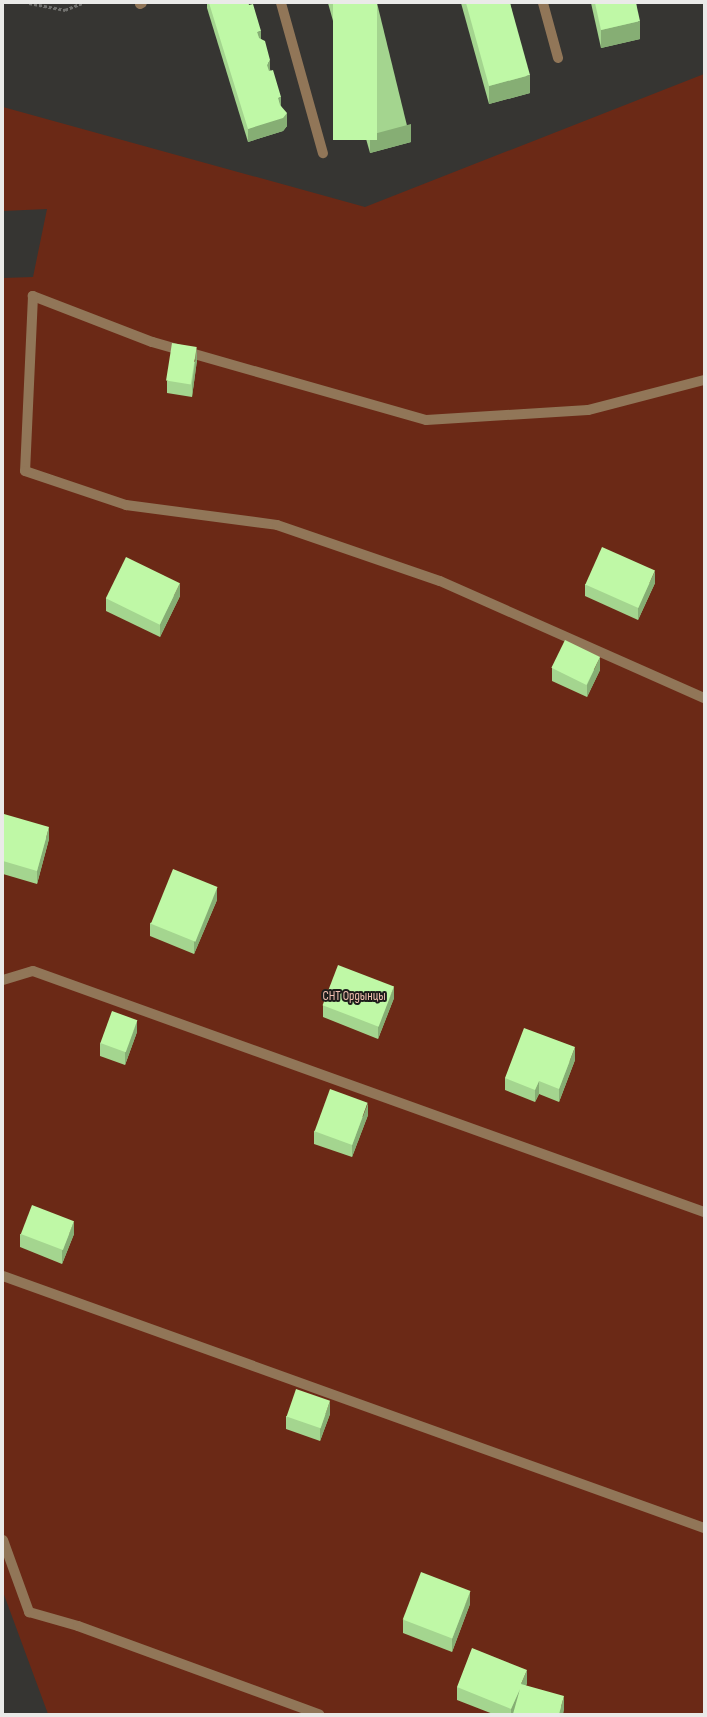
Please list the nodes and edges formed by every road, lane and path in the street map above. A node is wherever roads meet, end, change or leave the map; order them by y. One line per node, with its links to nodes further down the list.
1 (29, 3): 2 (path)
2 (82, 3)
3 (281, 3): 6 (street)
4 (543, 3): 5 (street)
5 (558, 58)
6 (323, 153)
7 (704, 380): 8 (street)
8 (704, 698)
9 (3, 980): 10 (street)
10 (704, 1212)
11 (3, 1276): 12 (street)
12 (704, 1528)
13 (3, 1540): 14 (street)
14 (319, 1714)

